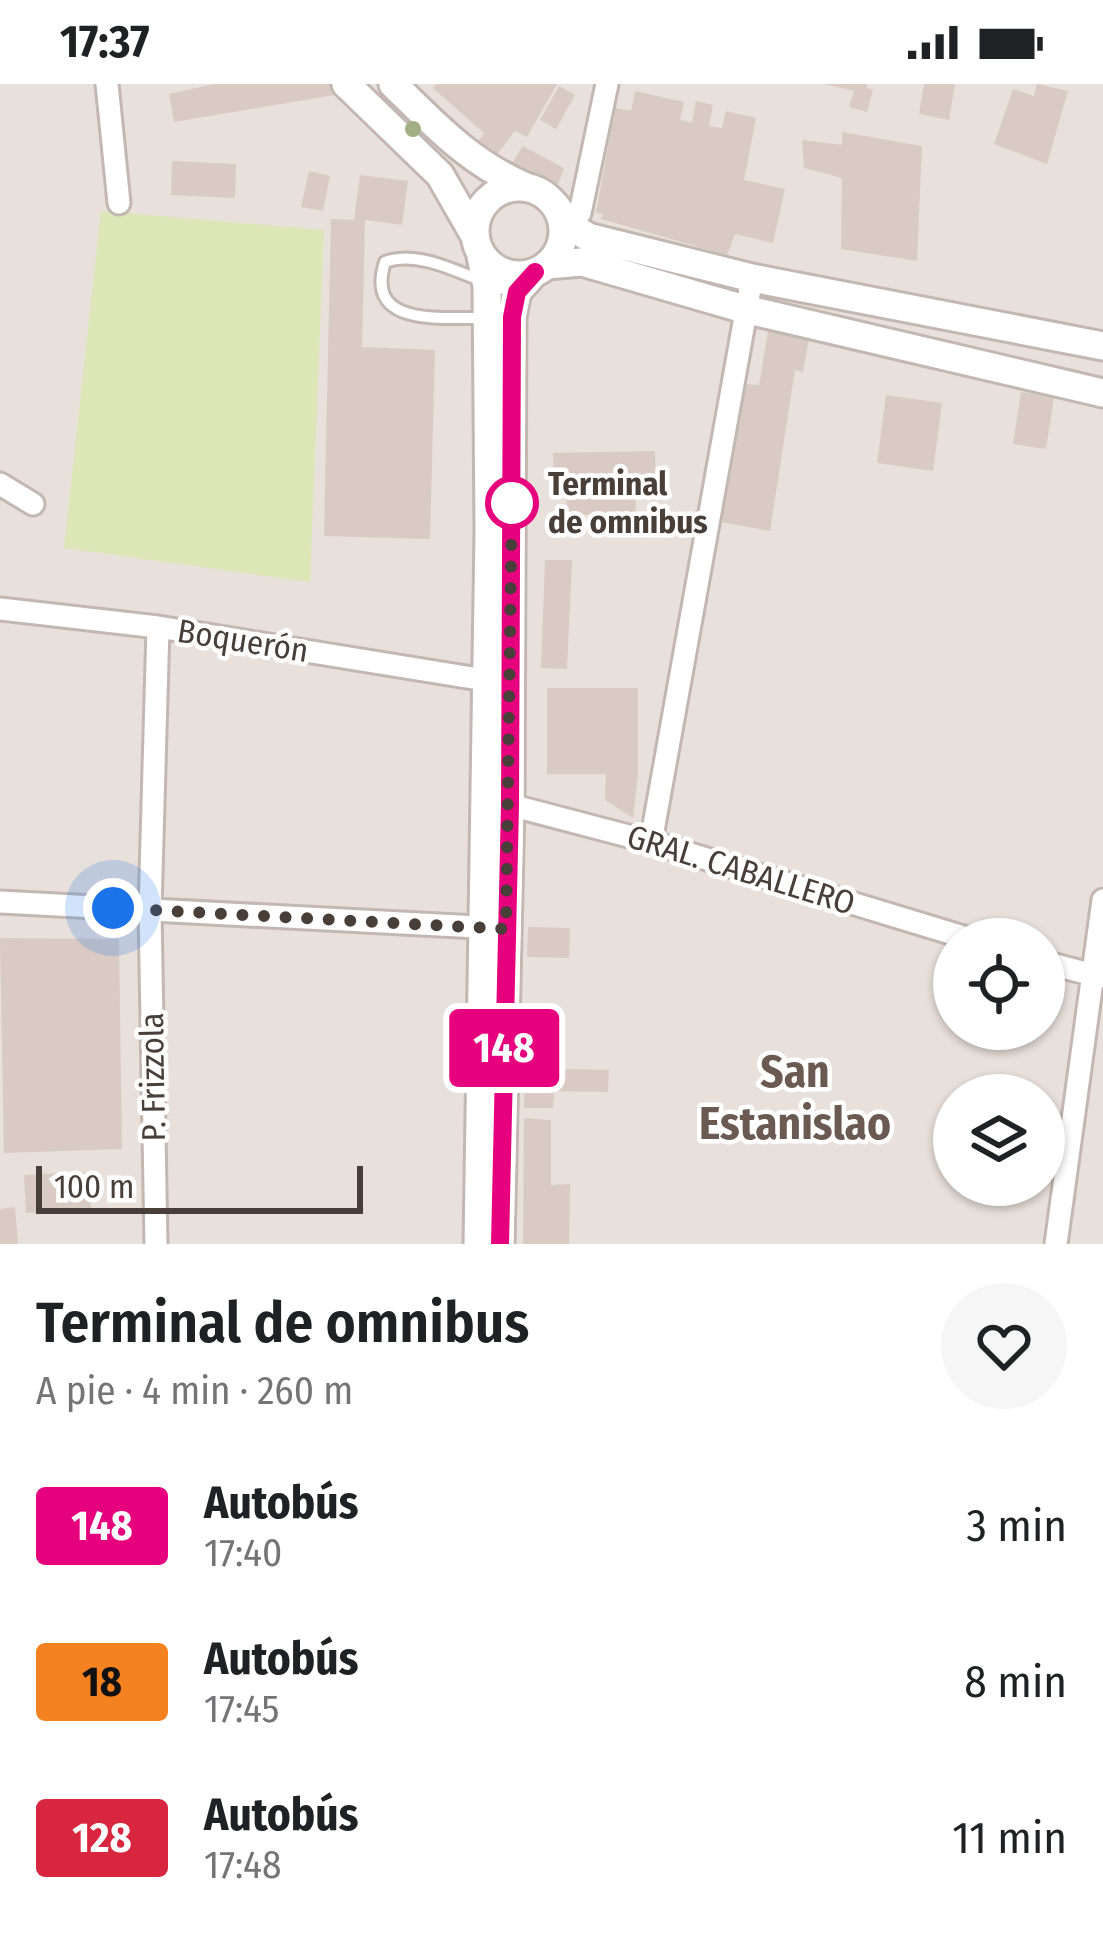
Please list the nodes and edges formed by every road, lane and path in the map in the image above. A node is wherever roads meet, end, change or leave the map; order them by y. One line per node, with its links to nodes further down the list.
1 (107, 84): 6 (street)
2 (346, 84): 8 (street)
3 (393, 84): 5 (street)
4 (607, 84): 7 (street)
5 (528, 188): 7 (street); 8 (street)
6 (119, 203)
7 (563, 223): 9 (street); 11 (street)
8 (478, 243): 10 (street); 11 (street)
9 (752, 278): 12 (street); 13 (street)
10 (488, 286): 11 (street); 11 (lane)
11 (520, 293): 12 (street); 19 (street); 20 (street)
12 (744, 309): 14 (street); 21 (street)
13 (1103, 346)
14 (1103, 394)
15 (0, 484): 16 (street)
16 (33, 504)
17 (0, 609): 18 (street, Boquerón)
18 (158, 627): 19 (street, Boquerón); 24 (street, P. Frizzola)
19 (485, 680): 25 (street)
20 (510, 805): 21 (street, GRAL. CABALLERO); 25 (street)
21 (651, 842): 26 (street, GRAL. CABALLERO)
22 (1103, 900): 28 (street)
23 (0, 902): 24 (street)
24 (150, 910): 25 (street); 29 (street, P. Frizzola)
25 (494, 928): 30 (street); 31 (street)
26 (933, 928)
27 (1065, 968): 28 (street)
28 (1097, 976): 32 (street)
29 (156, 1244)
30 (478, 1244)
31 (500, 1244)
32 (1056, 1244)

